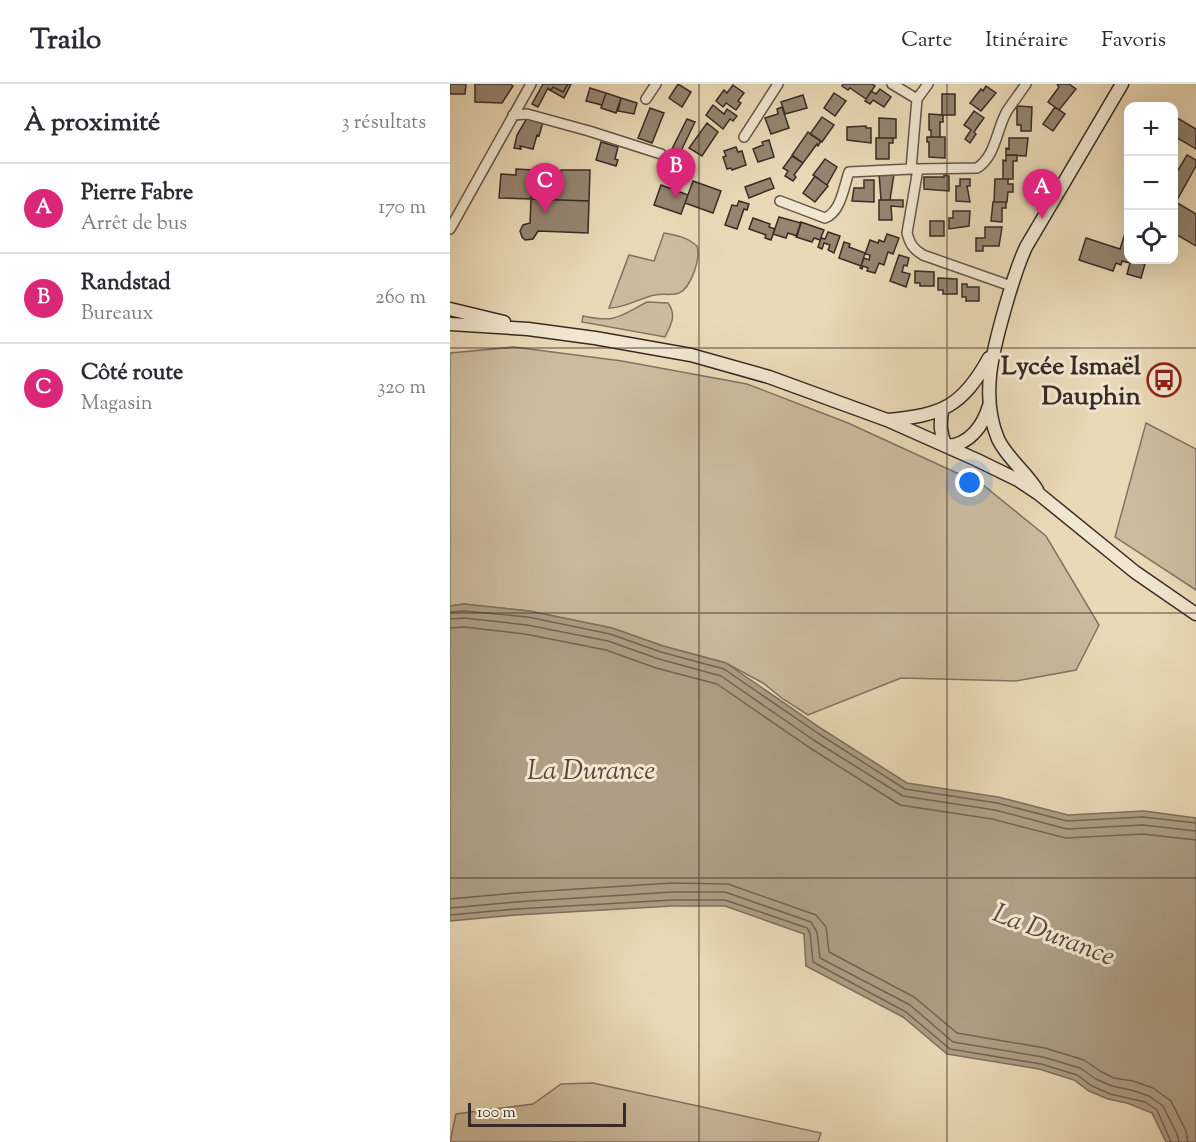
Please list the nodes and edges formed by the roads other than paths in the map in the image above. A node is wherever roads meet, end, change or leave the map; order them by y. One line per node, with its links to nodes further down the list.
1 (531, 84): 10 (street)
2 (656, 84): 8 (street)
3 (778, 84): 11 (street)
4 (892, 84): 9 (street)
5 (928, 84): 9 (street)
6 (1026, 84): 13 (street)
7 (1122, 84): 16 (main road)
8 (646, 99)
9 (917, 99): 13 (street)
10 (513, 115): 12 (street); 15 (street)
11 (744, 137)
12 (661, 154)
13 (915, 169): 14 (street); 16 (street)
14 (780, 201)
15 (450, 229)
16 (1011, 286): 20 (main road)
17 (451, 309): 19 (main road)
18 (450, 324): 19 (main road)
19 (528, 328): 23 (main road)
20 (992, 352): 21 (main road); 22 (main road)
21 (989, 406): 24 (main road); 25 (main road)
22 (942, 411): 23 (main road); 24 (main road)
23 (887, 420): 24 (main road)
24 (946, 446): 25 (main road)
25 (1039, 494): 26 (main road)
26 (1196, 614)

